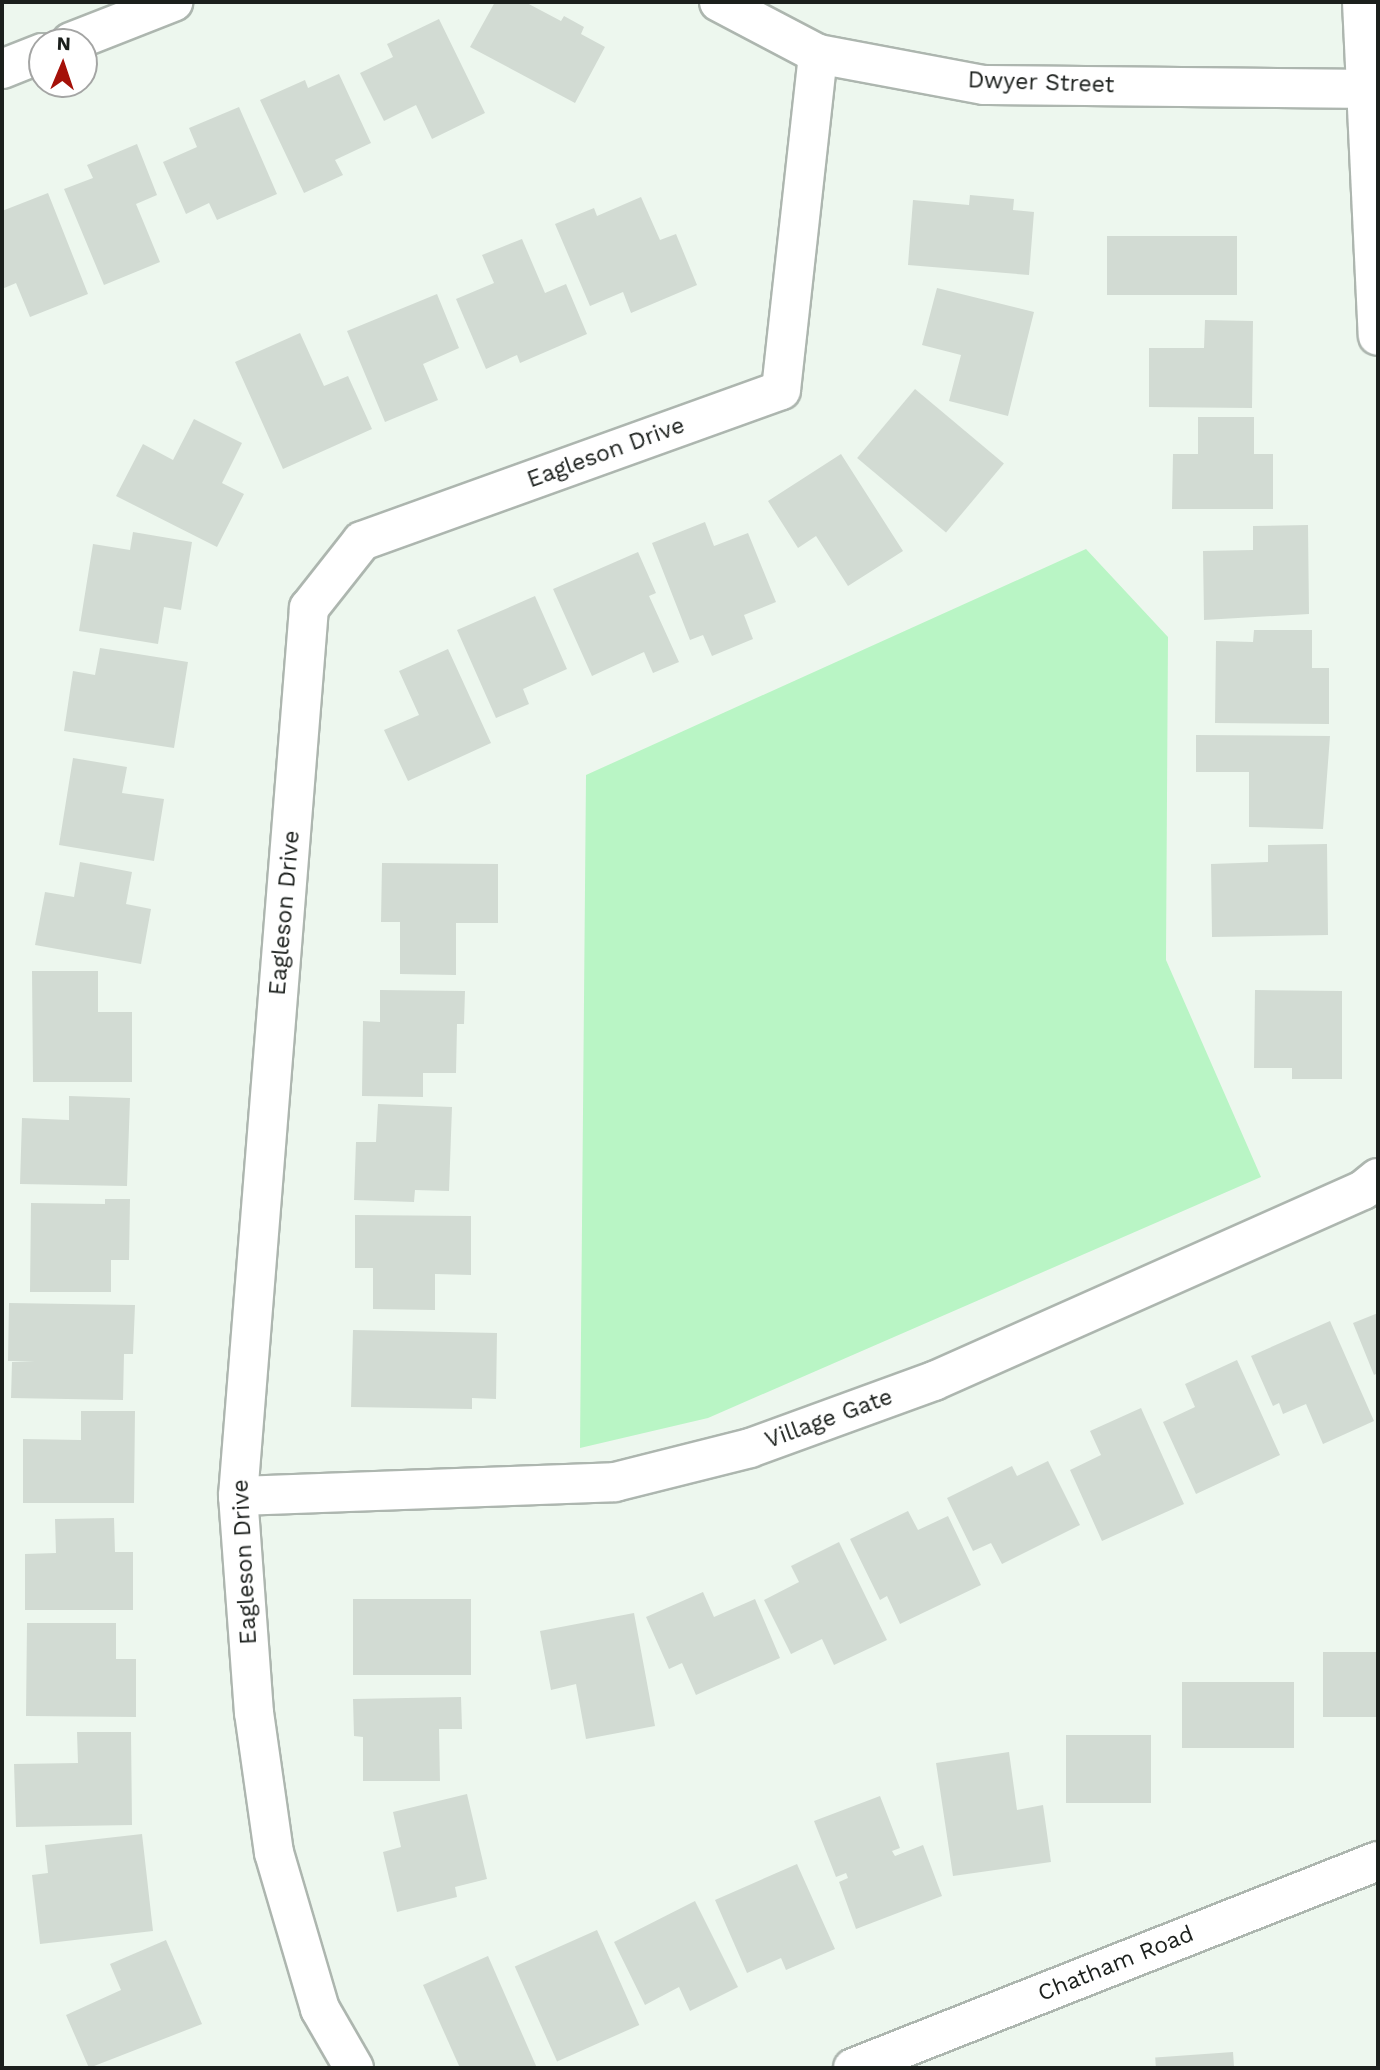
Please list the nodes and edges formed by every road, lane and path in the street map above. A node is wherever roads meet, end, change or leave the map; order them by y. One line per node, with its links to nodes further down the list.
1 (173, 2): 4 (street)
2 (719, 2): 5 (street, Dwyer Street)
3 (1362, 2): 8 (street)
4 (98, 31)
5 (818, 54): 8 (street, Dwyer Street); 11 (street, Eagleson Drive)
6 (28, 59): 7 (street)
7 (2, 69)
8 (1370, 89): 9 (street)
9 (1378, 336)
10 (1378, 1178): 11 (street, Village Gate)
11 (238, 1496): 13 (street, Eagleson Drive)
12 (1378, 1861): 14 (street, Chatham Road)
13 (354, 2068)
14 (853, 2068)

